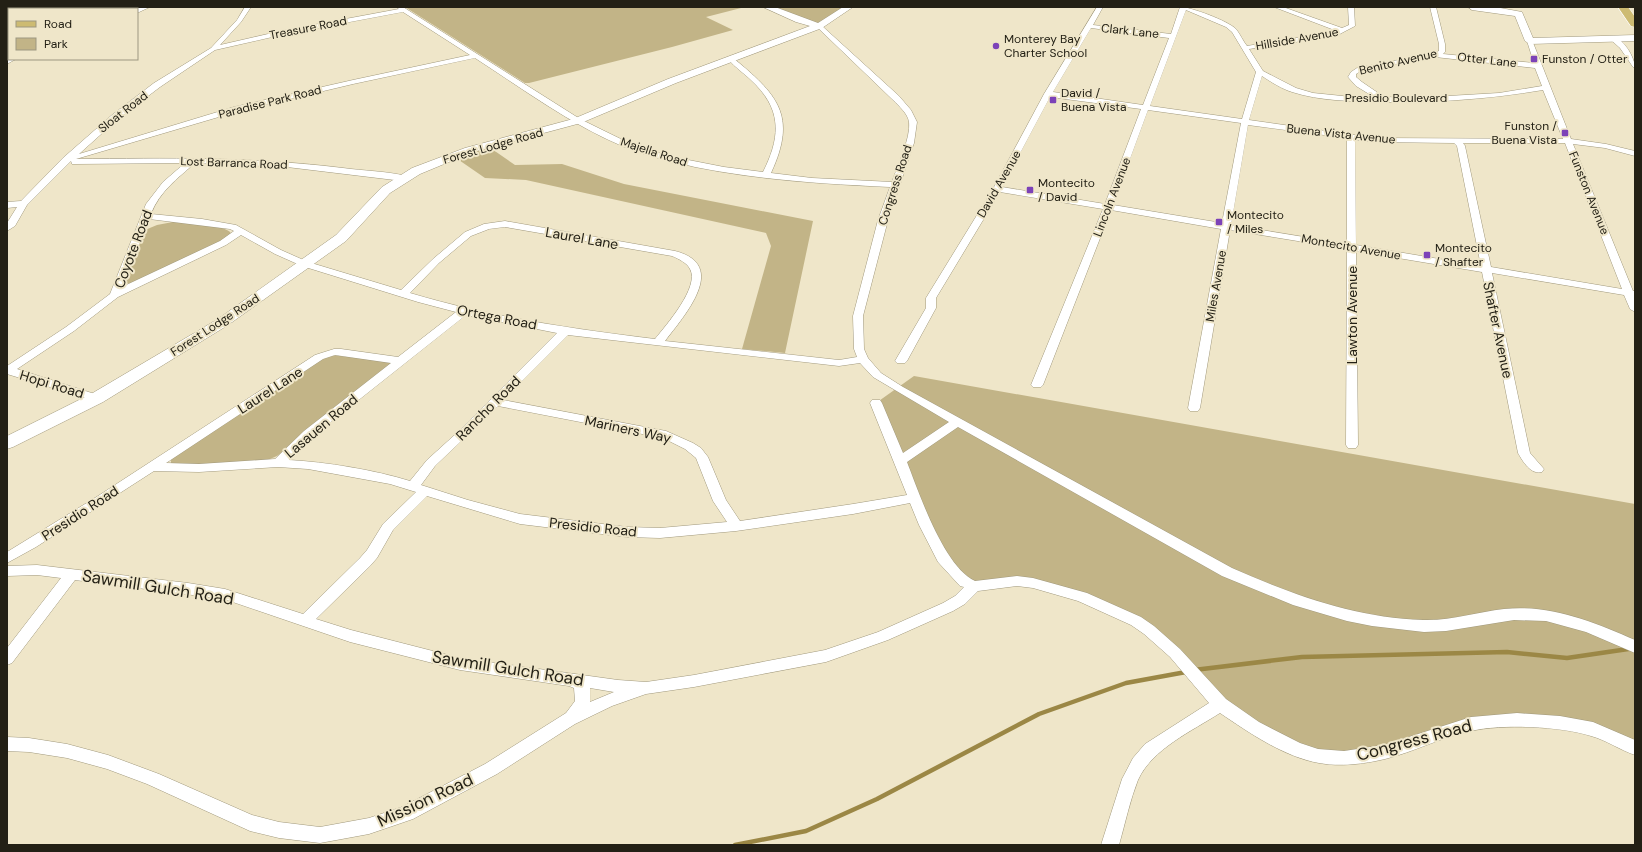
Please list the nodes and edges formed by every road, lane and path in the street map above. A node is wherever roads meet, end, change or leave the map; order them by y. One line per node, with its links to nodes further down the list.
1 (248, 7): 22 (street, Sloat Road)
2 (767, 7): 13 (street)
3 (850, 7): 13 (street, Forest Lodge Road)
4 (1100, 7): 14 (street, David Avenue)
5 (1183, 7): 16 (street, Lincoln Avenue); 21 (street, Presidio Boulevard)
6 (1277, 7): 15 (street)
7 (1351, 7): 15 (street, Hillside Avenue)
8 (1433, 7): 23 (street, Benito Avenue)
9 (1472, 7): 19 (street, Funston Avenue)
10 (1624, 7): 12 (main road)
11 (402, 9): 22 (street, Treasure Road); 24 (street, Majella Road)
12 (1634, 22): 17 (street)
13 (819, 26): 25 (street, Forest Lodge Road); 43 (street, Congress Road)
14 (1089, 26): 16 (street, Clark Lane); 30 (street, David Avenue)
15 (1343, 31): 21 (street, Hillside Avenue)
16 (1172, 36): 32 (street, Lincoln Avenue)
17 (1618, 38): 18 (street); 19 (street); 20 (street); 27 (street)
18 (1635, 38)
19 (1530, 41): 26 (street, Funston Avenue)
20 (1635, 42)
21 (1245, 48): 28 (street, Presidio Boulevard)
22 (213, 49): 39 (street, Sloat Road)
23 (1436, 55): 26 (street, Otter Lane); 31 (street, Benito Avenue)
24 (476, 56): 33 (street, Majella Road); 39 (street, Paradise Park Road)
25 (730, 58): 33 (street, Forest Lodge Road); 41 (street)
26 (1538, 66): 29 (street, Funston Avenue)
27 (1635, 66)
28 (1260, 72): 31 (street, Presidio Boulevard); 34 (street, Miles Avenue)
29 (1546, 87): 31 (street, Presidio Boulevard); 37 (street, Funston Avenue)
30 (1048, 94): 32 (street, Buena Vista Avenue); 44 (street, David Avenue)
31 (1384, 101)
32 (1146, 108): 34 (street, Buena Vista Avenue); 47 (street, Lincoln Avenue)
33 (578, 121): 41 (street, Majella Road); 42 (street, Forest Lodge Road)
34 (1244, 122): 35 (street, Buena Vista Avenue); 49 (street, Miles Avenue)
35 (1351, 137): 36 (street, Buena Vista Avenue); 52 (street, Lawton Avenue)
36 (1457, 140): 37 (street, Buena Vista Avenue); 54 (street, Shafter Avenue)
37 (1568, 141): 38 (street, Buena Vista Avenue); 56 (street, Funston Avenue)
38 (1635, 154)
39 (65, 161): 40 (street, Lost Barranca Road); 45 (street, Sloat Road)
40 (192, 161): 42 (street, Lost Barranca Road); 48 (street, Coyote Road)
41 (766, 176): 43 (street, Majella Road)
42 (403, 178): 53 (street, Forest Lodge Road)
43 (896, 185): 62 (street, Congress Road)
44 (997, 189): 47 (street, Montecito Avenue); 64 (street, David Avenue)
45 (23, 204): 46 (street); 50 (street, Sloat Road)
46 (7, 205)
47 (1108, 207): 49 (street, Montecito Avenue); 66 (street, Lincoln Avenue)
48 (144, 216): 51 (street, Ortega Road); 57 (street, Coyote Road)
49 (1227, 227): 52 (street, Montecito Avenue); 70 (street, Miles Avenue)
50 (7, 228)
51 (241, 231): 53 (street, Ortega Road); 57 (street)
52 (1352, 248): 54 (street, Montecito Avenue); 73 (street, Lawton Avenue)
53 (306, 264): 55 (street, Ortega Road); 67 (street, Forest Lodge Road)
54 (1486, 270): 56 (street, Montecito Avenue); 77 (street, Shafter Avenue)
55 (403, 294): 59 (street, Ortega Road); 61 (street, Laurel Lane)
56 (1632, 294): 58 (street, Funston Avenue)
57 (114, 295): 65 (street, Coyote Road)
58 (1635, 309)
59 (464, 311): 60 (street, Ortega Road); 63 (street, Lasauen Road)
60 (565, 331): 61 (street, Ortega Road); 68 (street, Rancho Road)
61 (658, 343): 62 (street, Ortega Road)
62 (863, 359): 71 (street, Congress Road)
63 (400, 361): 75 (street, Lasauen Road); 76 (street, Laurel Lane)
64 (901, 361)
65 (8, 370): 67 (street, Hopi Road)
66 (1037, 385)
67 (97, 398): 72 (street, Forest Lodge Road)
68 (496, 402): 78 (street, Rancho Road); 80 (street, Mariners Way)
69 (876, 403): 74 (street)
70 (1194, 408)
71 (958, 421): 74 (street); 86 (street, Congress Road)
72 (7, 443)
73 (1352, 445)
74 (900, 461): 79 (street)
75 (278, 463): 76 (street, Lasauen Road); 78 (street, Presidio Road)
76 (151, 467): 81 (street, Presidio Road)
77 (1538, 469)
78 (419, 488): 80 (street, Presidio Road); 85 (street, Rancho Road)
79 (914, 498): 80 (street, Presidio Road); 84 (street)
80 (736, 526)
81 (7, 558)
82 (7, 571): 83 (street, Sawmill Gulch Road)
83 (72, 574): 85 (street, Sawmill Gulch Road); 87 (street)
84 (974, 586): 89 (street, Sawmill Gulch Road); 90 (street, Congress Road)
85 (305, 621): 88 (street, Sawmill Gulch Road)
86 (1635, 647)
87 (7, 659)
88 (568, 678): 89 (street, Sawmill Gulch Road); 91 (street)
89 (646, 688): 91 (street, Mission Road)
90 (1220, 704): 93 (street, Congress Road); 94 (street)
91 (569, 719): 92 (street, Mission Road)
92 (7, 744)
93 (1635, 748)
94 (1110, 845)

